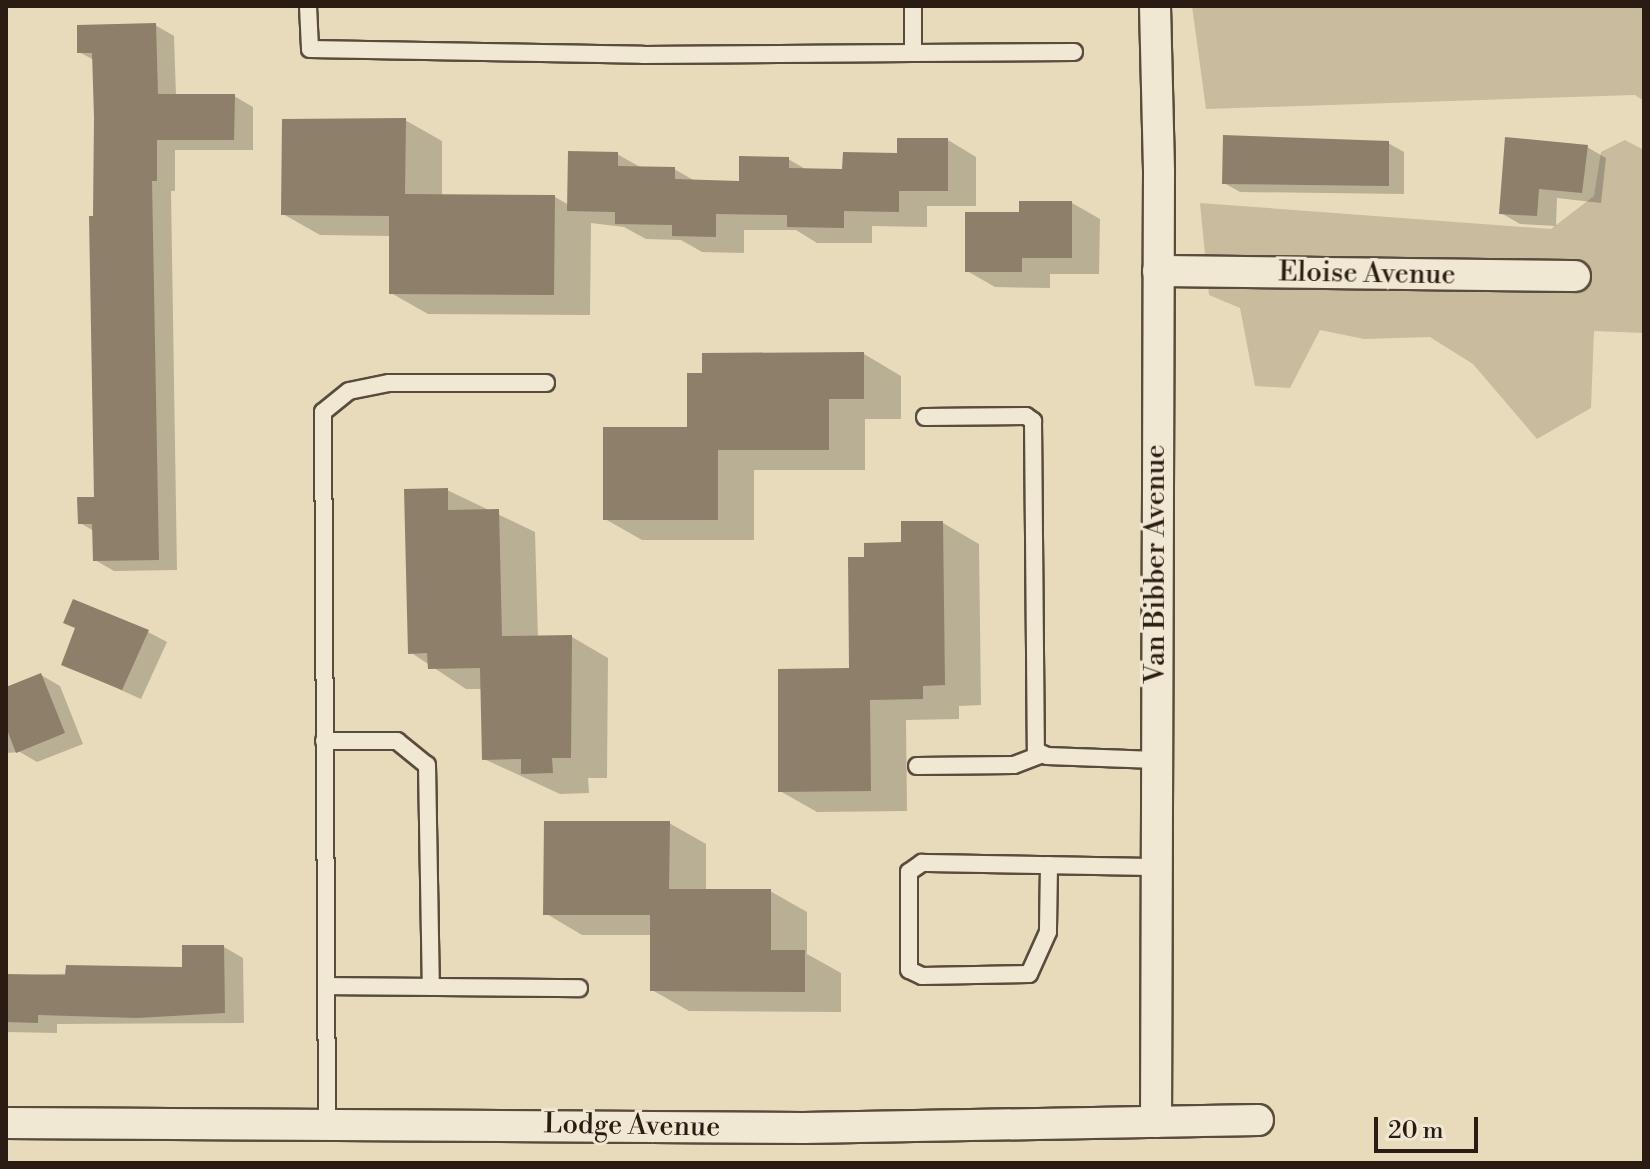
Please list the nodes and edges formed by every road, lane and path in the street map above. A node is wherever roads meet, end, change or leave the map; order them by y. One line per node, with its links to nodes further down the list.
1 (308, 6): 5 (lane)
2 (913, 6): 5 (lane)
3 (1155, 6): 6 (street, Van Bibber Avenue)
4 (1074, 52): 5 (lane)
5 (913, 53)
6 (1158, 271): 7 (street, Eloise Avenue); 12 (street, Van Bibber Avenue)
7 (1575, 276)
8 (546, 383): 10 (lane)
9 (925, 417): 11 (lane)
10 (324, 741): 16 (lane); 17 (lane)
11 (1040, 755): 12 (lane); 13 (lane)
12 (1156, 760): 15 (street, Van Bibber Avenue)
13 (917, 766)
14 (1049, 865): 14 (lane); 15 (lane)
15 (1157, 867): 20 (street, Van Bibber Avenue)
16 (326, 986): 17 (lane); 22 (lane)
17 (431, 987): 18 (lane)
18 (579, 988)
19 (1258, 1120): 20 (street, Lodge Avenue)
20 (1156, 1122): 22 (street, Lodge Avenue)
21 (6, 1123): 22 (street, Lodge Avenue)
22 (327, 1125)

